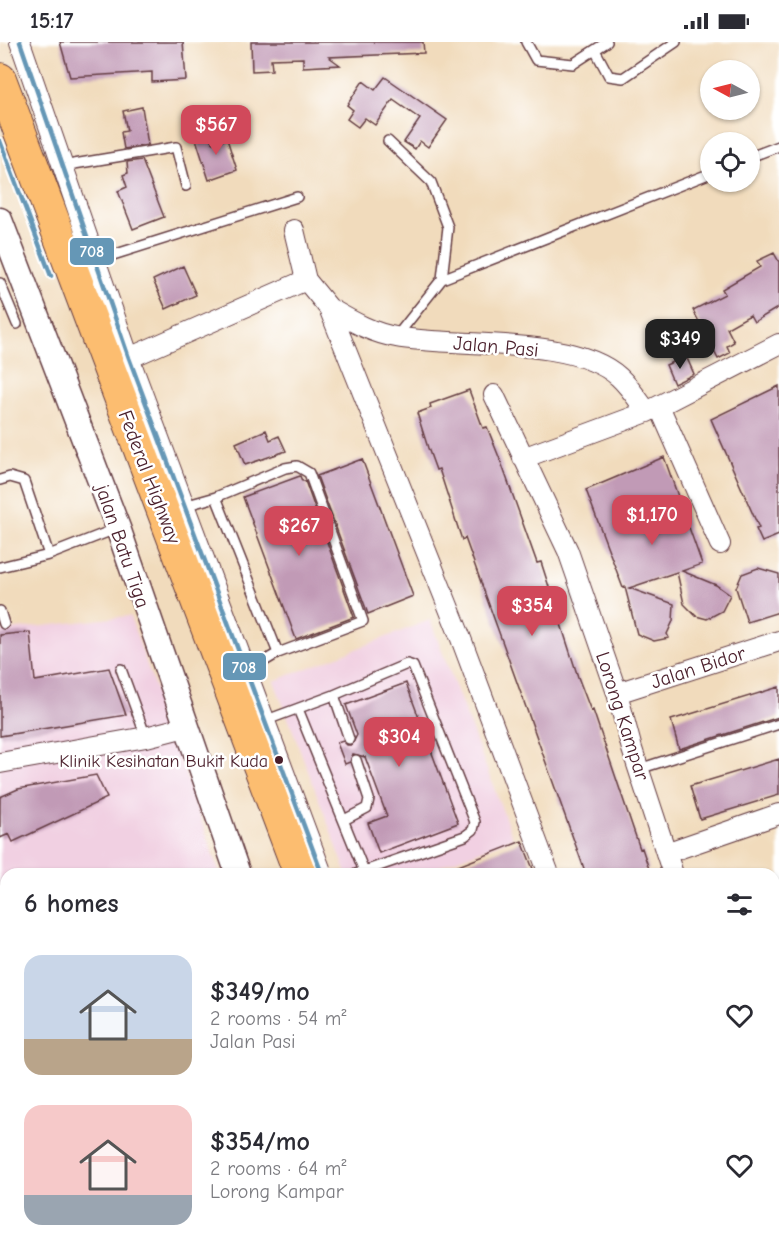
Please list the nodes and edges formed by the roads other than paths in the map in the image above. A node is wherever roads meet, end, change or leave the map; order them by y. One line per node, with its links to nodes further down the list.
1 (20, 42): 11 (street)
2 (526, 42): 5 (lane)
3 (607, 42): 5 (lane)
4 (676, 42): 5 (lane)
5 (595, 50)
6 (0, 79): 58 (highway, Federal Highway)
7 (0, 141): 57 (highway, Federal Highway)
8 (387, 141): 18 (lane)
9 (779, 146): 10 (lane)
10 (760, 153)
11 (62, 166): 13 (lane); 17 (street)
12 (700, 176): 18 (lane)
13 (186, 186)
14 (297, 197): 17 (lane)
15 (0, 220): 32 (street, jalan Batu Tiga)
16 (294, 230): 19 (street)
17 (94, 261): 25 (street)
18 (442, 279): 23 (lane)
19 (306, 280): 21 (street); 25 (street)
20 (0, 283): 22 (lane)
21 (329, 308): 23 (street, Jalan Pasi); 62 (street)
22 (17, 324)
23 (396, 337): 27 (street, Jalan Pasi)
24 (779, 344): 27 (street)
25 (129, 358): 31 (street)
26 (494, 395): 28 (street, Lorong Kampar)
27 (653, 409): 28 (street); 33 (street, Jalan Pasi)
28 (524, 458): 42 (street, Lorong Kampar)
29 (0, 480): 34 (lane)
30 (216, 497): 31 (lane); 39 (lane); 39 (lane)
31 (184, 506): 41 (street)
32 (118, 528): 34 (lane); 47 (street, jalan Batu Tiga)
33 (720, 544)
34 (49, 555): 35 (lane)
35 (0, 567)
36 (0, 611): 37 (lane)
37 (4, 624)
38 (779, 641): 42 (street, Jalan Bidor)
39 (278, 653): 41 (lane)
40 (121, 669): 48 (lane)
41 (246, 672): 45 (street)
42 (617, 693): 52 (street, Lorong Kampar)
43 (334, 695): 44 (lane); 49 (lane); 61 (lane)
44 (298, 708): 45 (lane); 54 (lane)
45 (264, 721): 59 (street)
46 (779, 724): 52 (lane)
47 (185, 727): 48 (street); 56 (street, jalan Batu Tiga)
48 (146, 737): 50 (street)
49 (349, 739)
50 (1, 759)
51 (357, 760): 54 (lane)
52 (639, 769): 55 (street, Lorong Kampar)
53 (779, 814): 55 (street)
54 (344, 820): 60 (lane)
55 (666, 853): 63 (street, Lorong Kampar)
56 (236, 868)
57 (275, 868)
58 (298, 868)
59 (320, 868)
60 (358, 868)
61 (374, 868)
62 (547, 868)
63 (671, 868)

